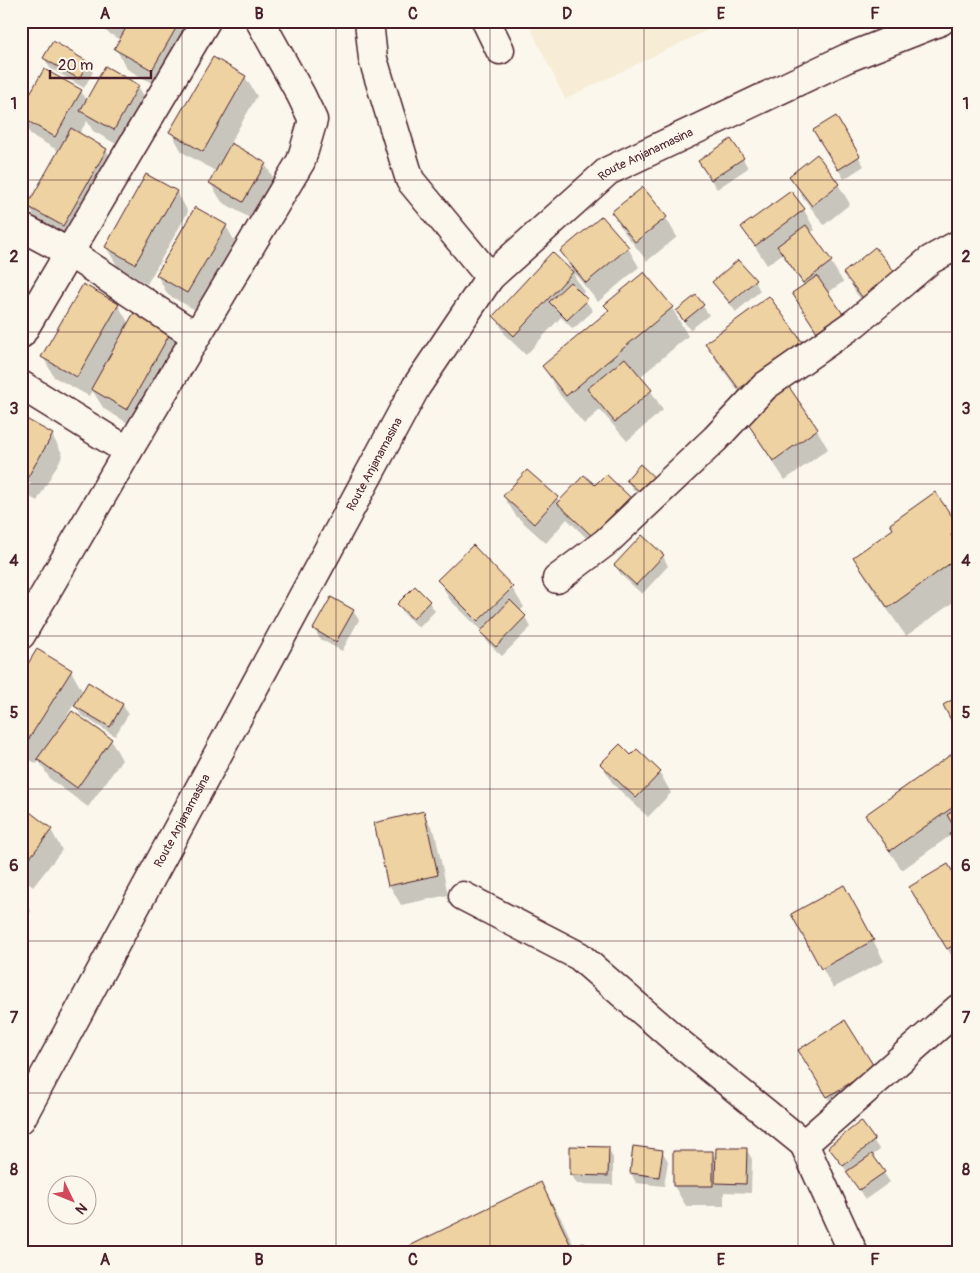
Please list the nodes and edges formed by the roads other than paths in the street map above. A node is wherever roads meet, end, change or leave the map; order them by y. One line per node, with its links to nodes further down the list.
1 (206, 21): 9 (street)
2 (260, 21): 12 (street)
3 (369, 21): 10 (street)
4 (486, 21): 6 (street)
5 (941, 21): 10 (street, Route Anjanamasina)
6 (500, 50)
7 (21, 227): 9 (street)
8 (959, 244): 15 (street)
9 (70, 253): 11 (street); 12 (street)
10 (490, 278): 19 (street, Route Anjanamasina)
11 (21, 334)
12 (196, 336): 14 (street)
13 (21, 384): 14 (street)
14 (128, 451): 16 (street)
15 (557, 579)
16 (21, 635)
17 (463, 896): 20 (street)
18 (959, 1008): 20 (street)
19 (22, 1113)
20 (804, 1144): 21 (street)
21 (853, 1252)

